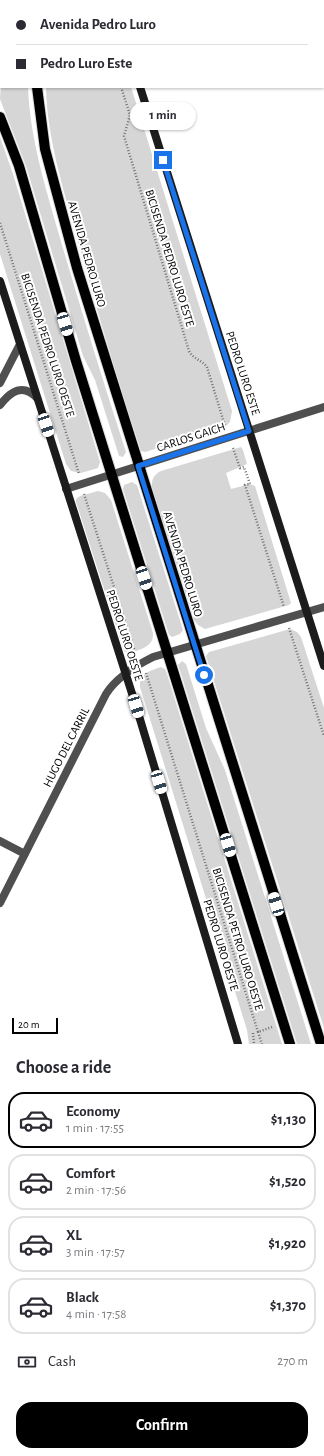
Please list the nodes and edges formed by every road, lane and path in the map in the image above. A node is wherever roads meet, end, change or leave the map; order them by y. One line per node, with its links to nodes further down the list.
1 (37, 88): 15 (main road, AVENIDA PEDRO LURO)
2 (121, 88): 12 (path, BICISENDA PEDRO LURO ESTE)
3 (140, 88): 13 (street, PEDRO LURO ESTE)
4 (0, 117): 17 (main road)
5 (0, 223): 16 (path, BICISENDA PEDRO LURO OESTE)
6 (0, 281): 7 (street, PEDRO LURO OESTE)
7 (20, 344): 8 (street); 9 (street, PEDRO LURO OESTE)
8 (0, 383)
9 (37, 398): 10 (street); 18 (street, PEDRO LURO OESTE)
10 (0, 405)
11 (324, 408): 13 (street, CARLOS GAICH)
12 (226, 427)
13 (249, 431): 15 (street, CARLOS GAICH); 22 (street, PEDRO LURO ESTE)
14 (233, 448): 20 (path)
15 (138, 466): 17 (street, CARLOS GAICH); 24 (main road, AVENIDA PEDRO LURO)
16 (79, 473)
17 (112, 475): 18 (street, CARLOS GAICH); 26 (main road)
18 (66, 489): 29 (street, PEDRO LURO OESTE)
19 (84, 495): 25 (path)
20 (284, 607)
21 (324, 607): 22 (street, HUGO DEL CARRIL)
22 (307, 612): 24 (street, HUGO DEL CARRIL); 27 (street, PEDRO LURO ESTE)
23 (290, 629): 30 (path)
24 (195, 645): 26 (street, HUGO DEL CARRIL); 41 (main road, AVENIDA PEDRO LURO)
25 (134, 651)
26 (167, 652): 29 (street, HUGO DEL CARRIL); 40 (main road)
27 (324, 666)
28 (146, 673): 35 (path, BICISENDA PETRO LURO OESTE)
29 (126, 675): 32 (street, HUGO DEL CARRIL); 37 (street, PEDRO LURO OESTE)
30 (324, 736)
31 (0, 841): 32 (street)
32 (25, 854): 33 (street, HUGO DEL CARRIL)
33 (0, 902)
34 (276, 1026): 35 (path)
35 (258, 1032): 39 (path, BICISENDA PETRO LURO OESTE)
36 (253, 1033): 38 (path)
37 (238, 1044)
38 (254, 1044)
39 (262, 1044)
40 (290, 1044)
41 (321, 1044)

